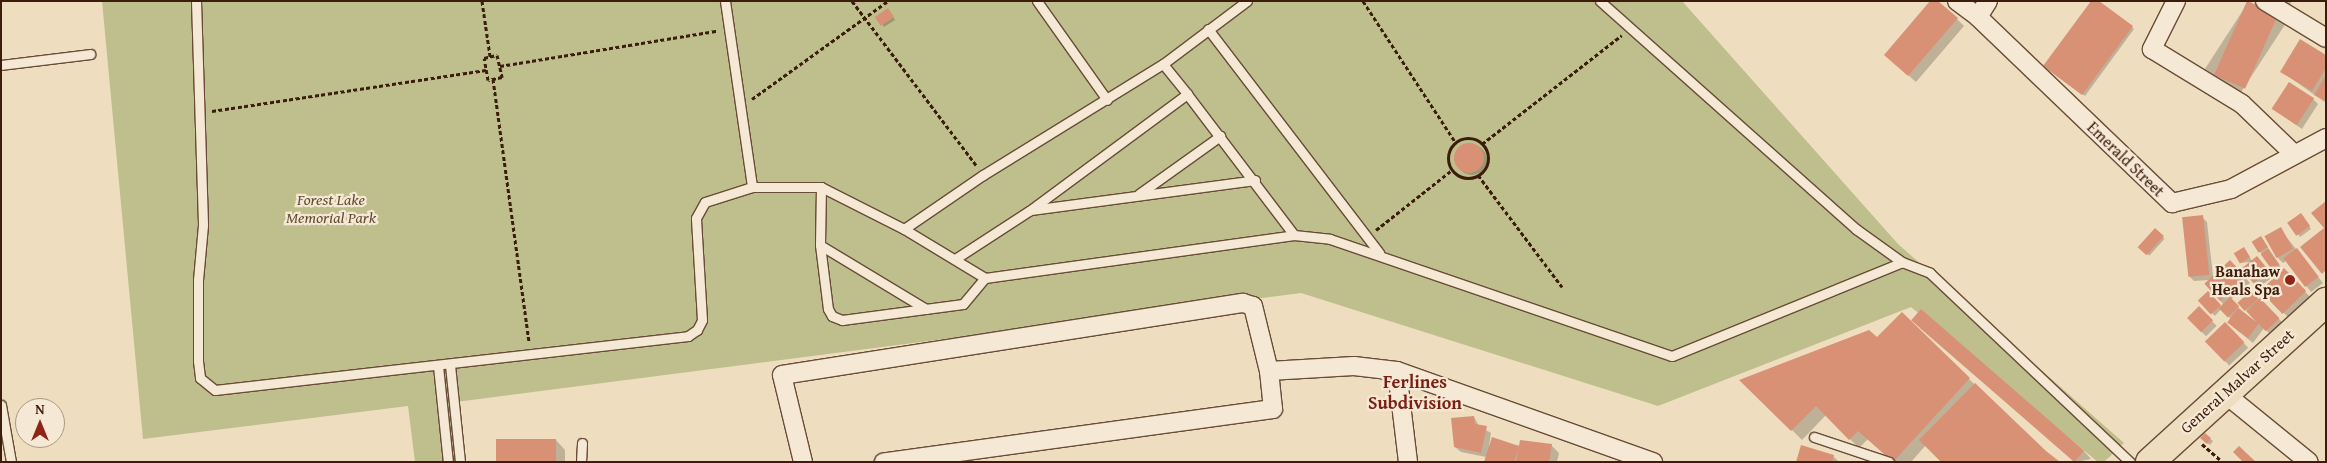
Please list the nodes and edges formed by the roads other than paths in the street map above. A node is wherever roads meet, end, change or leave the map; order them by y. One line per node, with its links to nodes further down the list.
1 (196, 1): 36 (lane)
2 (725, 1): 22 (lane)
3 (1037, 1): 17 (lane)
4 (1247, 1): 11 (lane)
5 (1600, 1): 31 (lane)
6 (1957, 1): 10 (street, Emerald Street)
7 (1988, 1): 10 (street)
8 (2176, 1): 20 (street)
9 (2266, 1): 12 (street)
10 (1978, 17): 20 (street, Emerald Street)
11 (1208, 28): 14 (lane); 29 (lane)
12 (2326, 38)
13 (90, 54): 15 (lane)
14 (1163, 64): 16 (lane); 17 (lane)
15 (1, 65)
16 (1187, 94): 18 (lane); 25 (lane)
17 (1107, 100): 26 (lane)
18 (1220, 136): 21 (lane); 24 (lane)
19 (2326, 138): 20 (street, Emerald Street)
20 (2293, 154)
21 (1255, 180): 24 (lane); 27 (lane)
22 (752, 187): 23 (lane); 35 (lane)
23 (821, 187): 26 (lane); 28 (lane)
24 (1137, 196): 25 (lane)
25 (1029, 211): 30 (lane)
26 (904, 229): 30 (lane)
27 (1294, 234): 29 (lane); 32 (lane)
28 (820, 245): 33 (lane); 33 (lane)
29 (1379, 253): 31 (lane)
30 (954, 259): 32 (lane)
31 (1902, 262): 52 (lane)
32 (985, 278): 33 (lane)
33 (926, 308)
34 (2320, 311): 39 (highway, General Malvar Street)
35 (450, 365): 36 (lane); 45 (lane)
36 (438, 366): 44 (lane)
37 (1269, 371): 38 (street); 47 (street); 48 (street)
38 (1397, 371): 49 (street); 50 (street)
39 (2224, 393): 53 (highway, General Malvar Street); 54 (street)
40 (1, 405): 43 (lane)
41 (1814, 437): 51 (lane)
42 (582, 443): 46 (lane)
43 (11, 462)
44 (448, 462)
45 (460, 462)
46 (581, 462)
47 (803, 462)
48 (884, 462)
49 (1408, 462)
50 (1653, 462)
51 (1889, 462)
52 (2130, 462)
53 (2150, 462)
54 (2309, 462)

